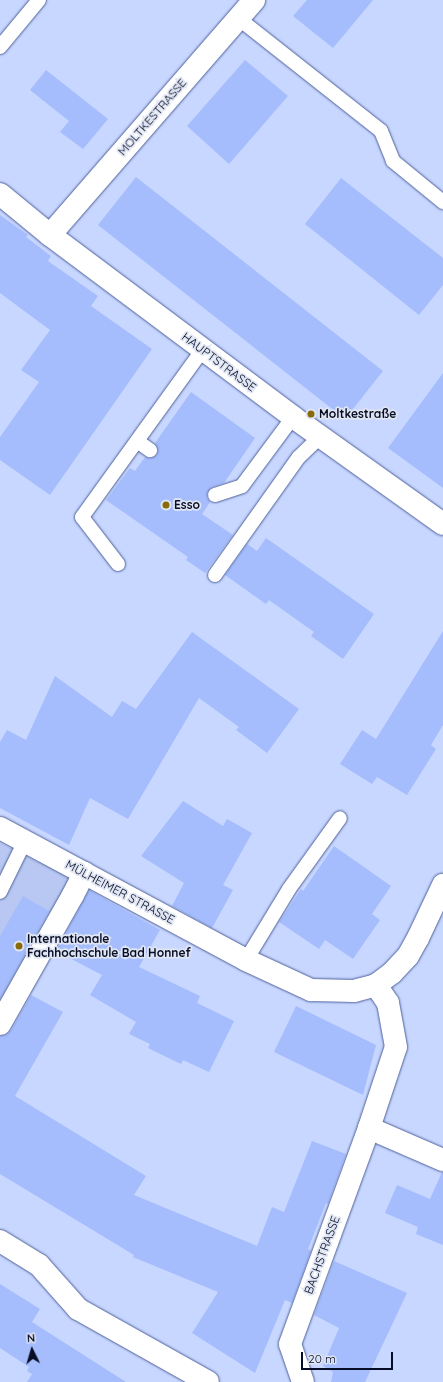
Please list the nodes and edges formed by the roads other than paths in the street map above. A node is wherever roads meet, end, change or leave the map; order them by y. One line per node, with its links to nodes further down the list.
1 (40, 0): 4 (lane)
2 (254, 0): 3 (street, MOLTKESTRASSE)
3 (238, 18): 6 (lane); 7 (street, MOLTKESTRASSE)
4 (0, 47)
5 (0, 194): 7 (street, HAUPTSTRASSE)
6 (443, 202)
7 (50, 235): 8 (street, HAUPTSTRASSE)
8 (203, 350): 9 (street, HAUPTSTRASSE); 11 (lane)
9 (293, 417): 10 (street, HAUPTSTRASSE); 13 (lane)
10 (320, 437): 14 (street, HAUPTSTRASSE); 16 (lane)
11 (137, 441): 12 (lane); 15 (lane)
12 (150, 450)
13 (215, 495)
14 (443, 524)
15 (118, 564)
16 (215, 576)
17 (340, 818): 23 (lane)
18 (0, 828): 19 (street, MÜLHEIMER STRASSE)
19 (25, 841): 20 (street, MÜLHEIMER STRASSE); 22 (lane)
20 (84, 873): 23 (street, MÜLHEIMER STRASSE); 25 (street)
21 (443, 885): 24 (street, MÜLHEIMER STRASSE)
22 (0, 892)
23 (246, 960): 24 (street, MÜLHEIMER STRASSE)
24 (376, 985): 26 (street)
25 (0, 1024)
26 (369, 1128): 27 (street); 30 (street, BACHSTRASSE)
27 (443, 1160)
28 (0, 1241): 29 (street)
29 (208, 1382)
30 (303, 1382)

